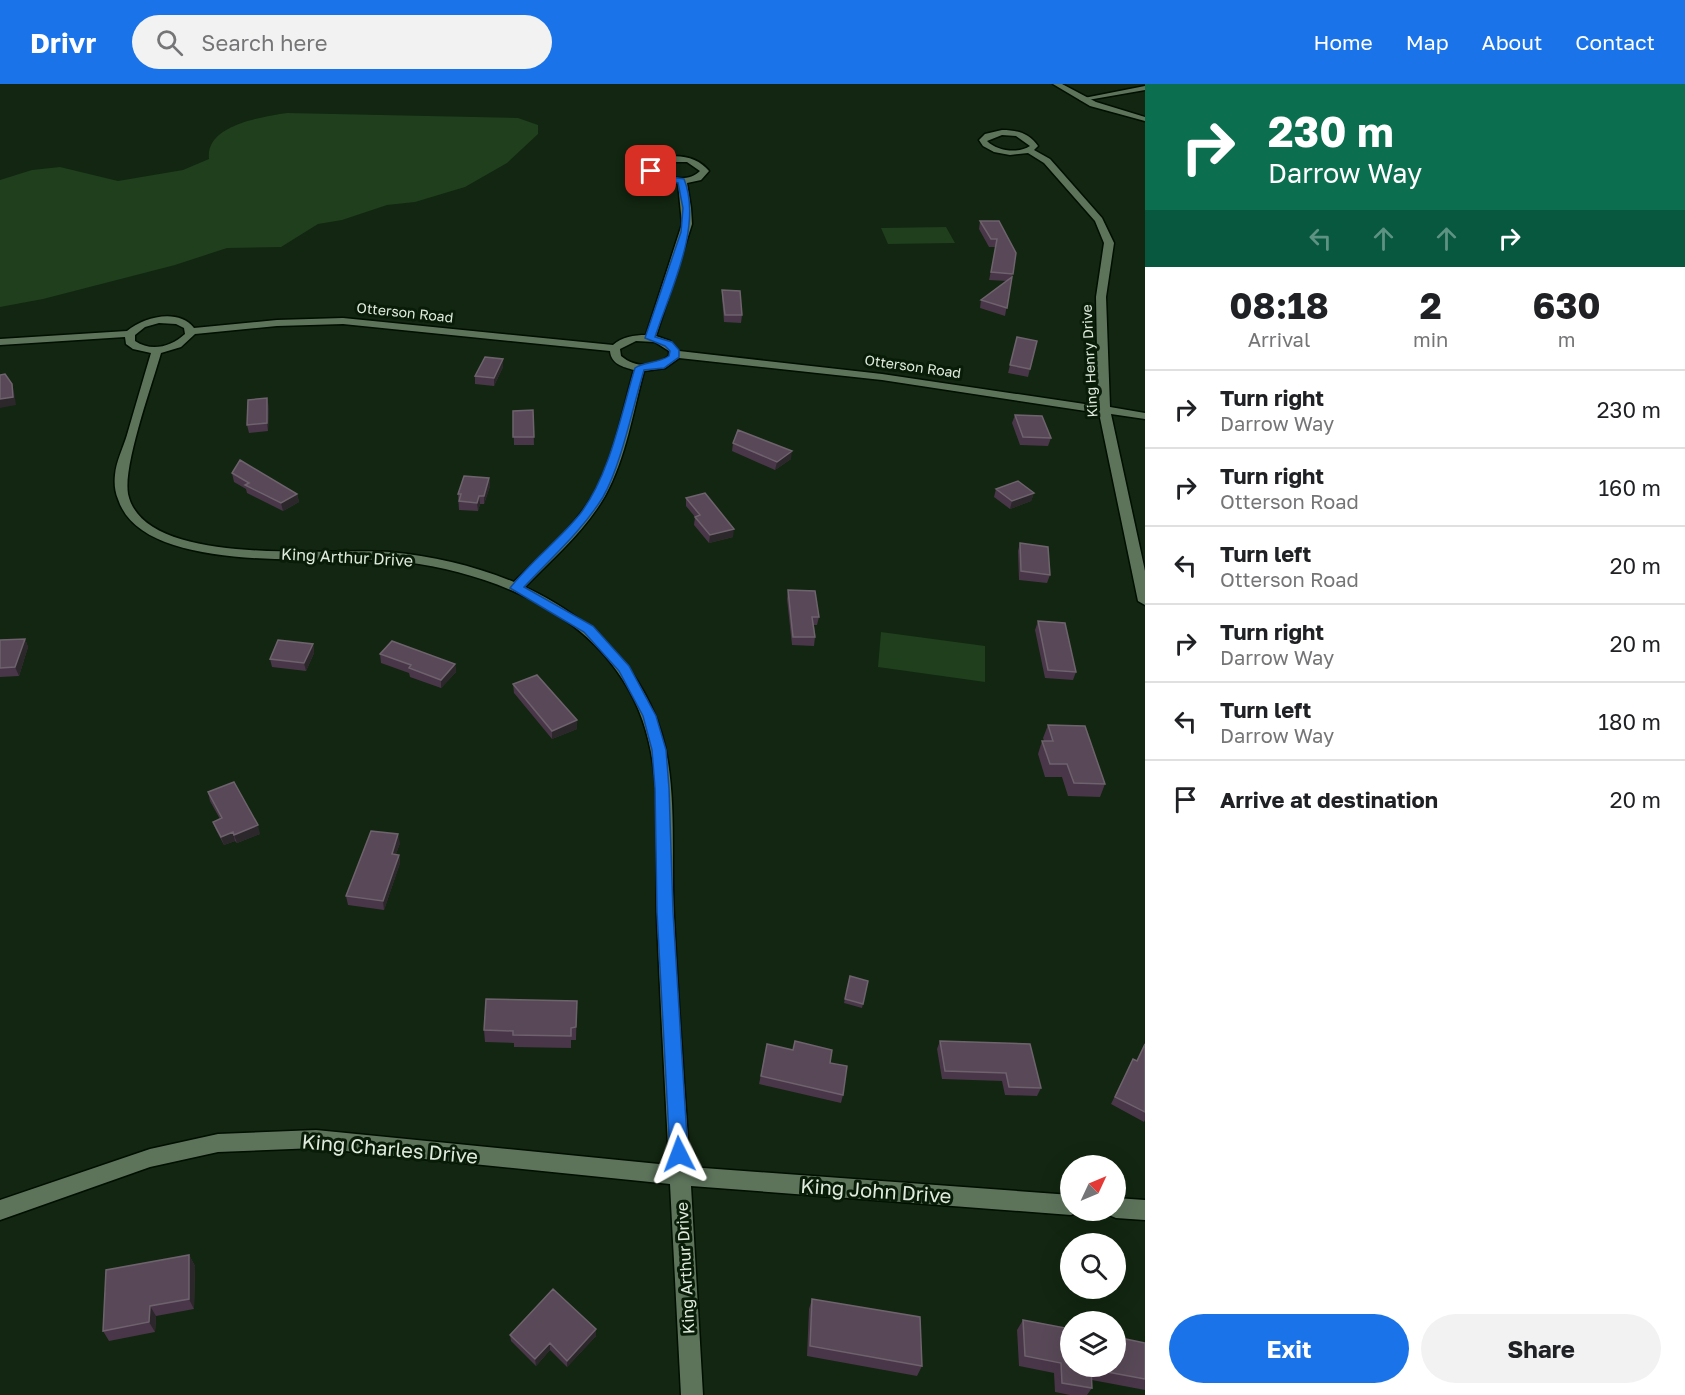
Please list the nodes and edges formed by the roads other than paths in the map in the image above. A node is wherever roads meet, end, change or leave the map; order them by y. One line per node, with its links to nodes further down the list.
1 (1057, 84): 3 (street)
2 (1145, 88): 3 (lane)
3 (1082, 99): 4 (street)
4 (1145, 119)
5 (1029, 150): 5 (street, King Henry Drive); 15 (street, King Henry Drive)
6 (682, 181): 6 (street); 9 (street)
7 (191, 331): 8 (street, Otterson Road); 11 (street, Otterson Road); 12 (street, Otterson Road)
8 (130, 334): 10 (street, Otterson Road); 12 (street)
9 (650, 338): 11 (street, Otterson Road); 13 (street, Otterson Road)
10 (0, 342)
11 (615, 348): 14 (street)
12 (157, 350): 17 (street, King Arthur Drive)
13 (675, 354): 14 (street); 15 (street, Otterson Road)
14 (640, 368): 17 (street)
15 (1104, 410): 16 (street, Otterson Road); 18 (street, King Henry Drive)
16 (1145, 416)
17 (516, 588): 19 (street, King Arthur Drive)
18 (1145, 601)
19 (681, 1176): 20 (street, King John Drive); 22 (street, King Charles Drive); 24 (street, King Arthur Drive)
20 (1060, 1204)
21 (1126, 1209): 23 (street)
22 (0, 1210)
23 (1145, 1210)
24 (692, 1395)

